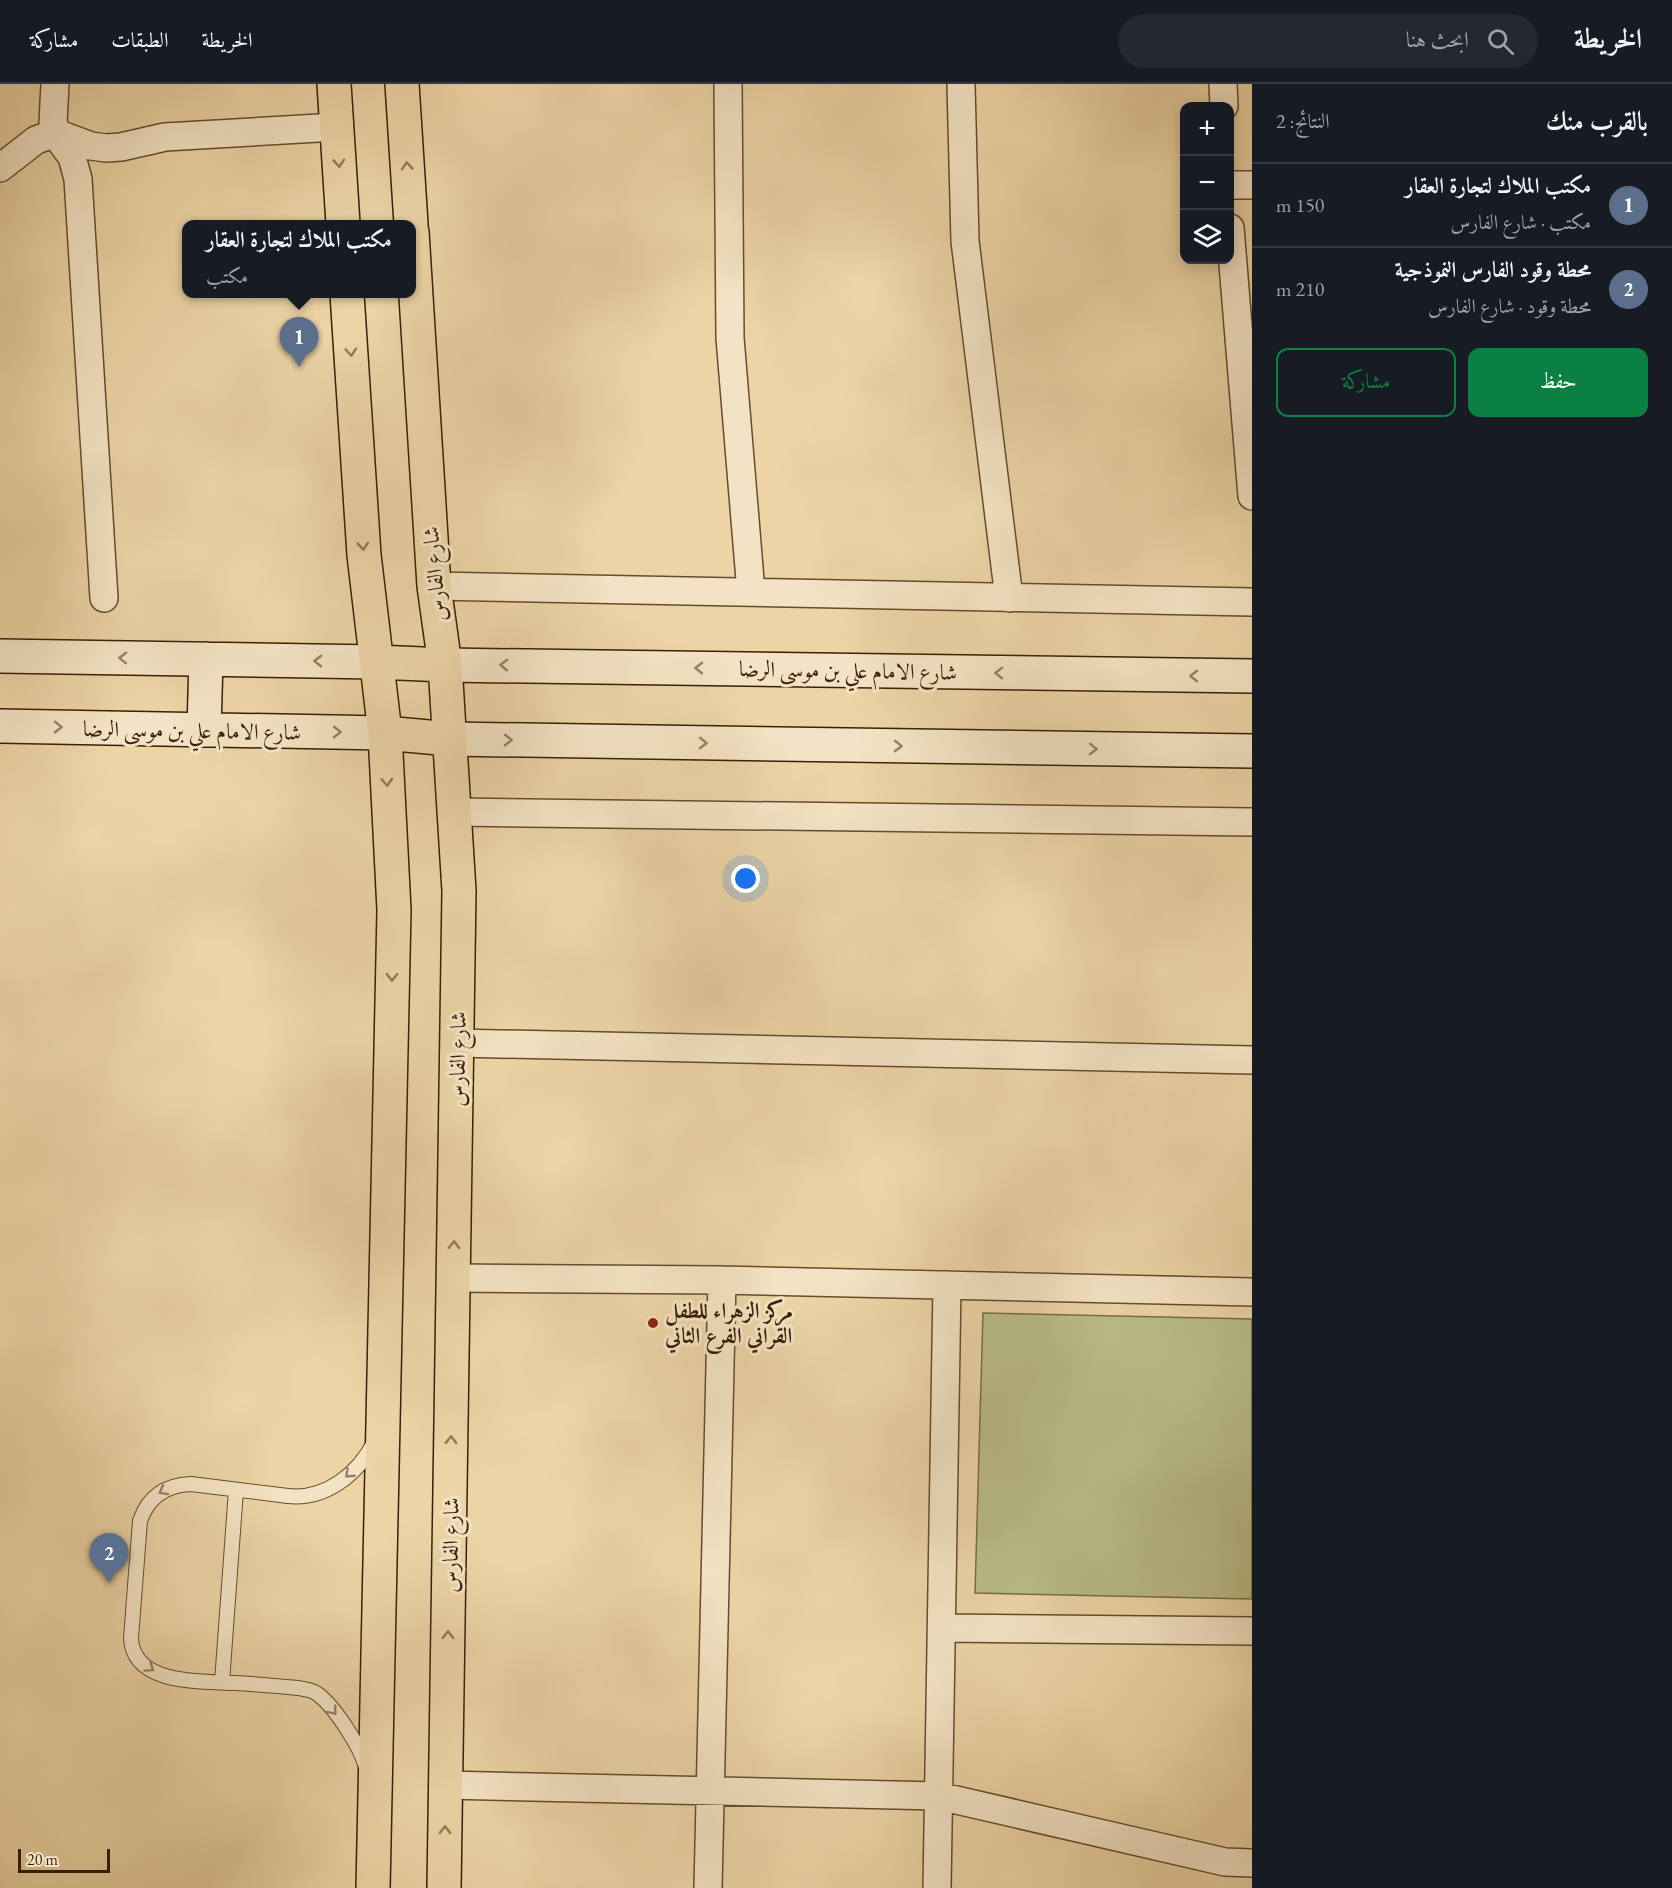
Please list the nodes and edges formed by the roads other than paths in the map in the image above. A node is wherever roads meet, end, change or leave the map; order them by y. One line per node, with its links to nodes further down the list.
1 (55, 84): 9 (street)
2 (334, 84): 8 (main road)
3 (402, 84): 14 (main road, one-way to 3)
4 (728, 84): 20 (street)
5 (961, 84): 22 (street)
6 (1223, 84): 7 (street)
7 (1224, 102)
8 (336, 127): 9 (street); 13 (main road, one-way to 13)
9 (56, 133): 10 (street); 21 (street)
10 (0, 168)
11 (1234, 185): 12 (street)
12 (1252, 185)
13 (343, 220)
14 (411, 220)
15 (1233, 264): 18 (street)
16 (347, 298): 26 (main road, one-way to 26)
17 (415, 298): 19 (main road, شارع الفارس)
18 (1252, 496)
19 (434, 586): 20 (street); 27 (main road, شارع الفارس)
20 (751, 592): 22 (street)
21 (104, 598)
22 (1009, 598): 23 (street)
23 (1252, 602)
24 (0, 656): 25 (main road, one-way to 24)
25 (206, 659): 26 (main road, one-way to 25); 30 (main road)
26 (377, 662): 27 (main road); 31 (main road)
27 (444, 664): 28 (main road, شارع الامام علي بن موسى الرضا, one-way to 27); 32 (main road, شارع الفارس)
28 (1252, 676)
29 (0, 726): 30 (main road, شارع الامام علي بن موسى الرضا, one-way to 30)
30 (204, 730): 31 (main road, شارع الامام علي بن موسى الرضا, one-way to 31)
31 (385, 733): 32 (main road); 42 (main road, one-way to 42)
32 (450, 739): 33 (main road, one-way to 33); 34 (main road, شارع الفارس)
33 (1252, 751)
34 (455, 812): 35 (street); 36 (main road, شارع الفارس)
35 (1252, 822)
36 (457, 1044): 37 (street); 38 (main road, شارع الفارس, one-way to 36)
37 (1252, 1060)
38 (454, 1278): 39 (street); 47 (main road, شارع الفارس, one-way to 38)
39 (722, 1280): 40 (street); 48 (street)
40 (947, 1285): 41 (street); 44 (street)
41 (1252, 1292)
42 (382, 1426): 43 (lane, one-way to 43); 49 (main road)
43 (236, 1490): 46 (lane); 46 (lane, one-way to 46)
44 (942, 1628): 45 (street); 50 (street)
45 (1252, 1631)
46 (222, 1682): 49 (lane, one-way to 49)
47 (446, 1785): 48 (street); 53 (main road, شارع الفارس, one-way to 47)
48 (710, 1791): 50 (street); 54 (street)
49 (374, 1793): 52 (main road)
50 (939, 1796): 51 (street); 55 (street)
51 (1252, 1863)
52 (373, 1888)
53 (444, 1888)
54 (708, 1888)
55 (937, 1888)

